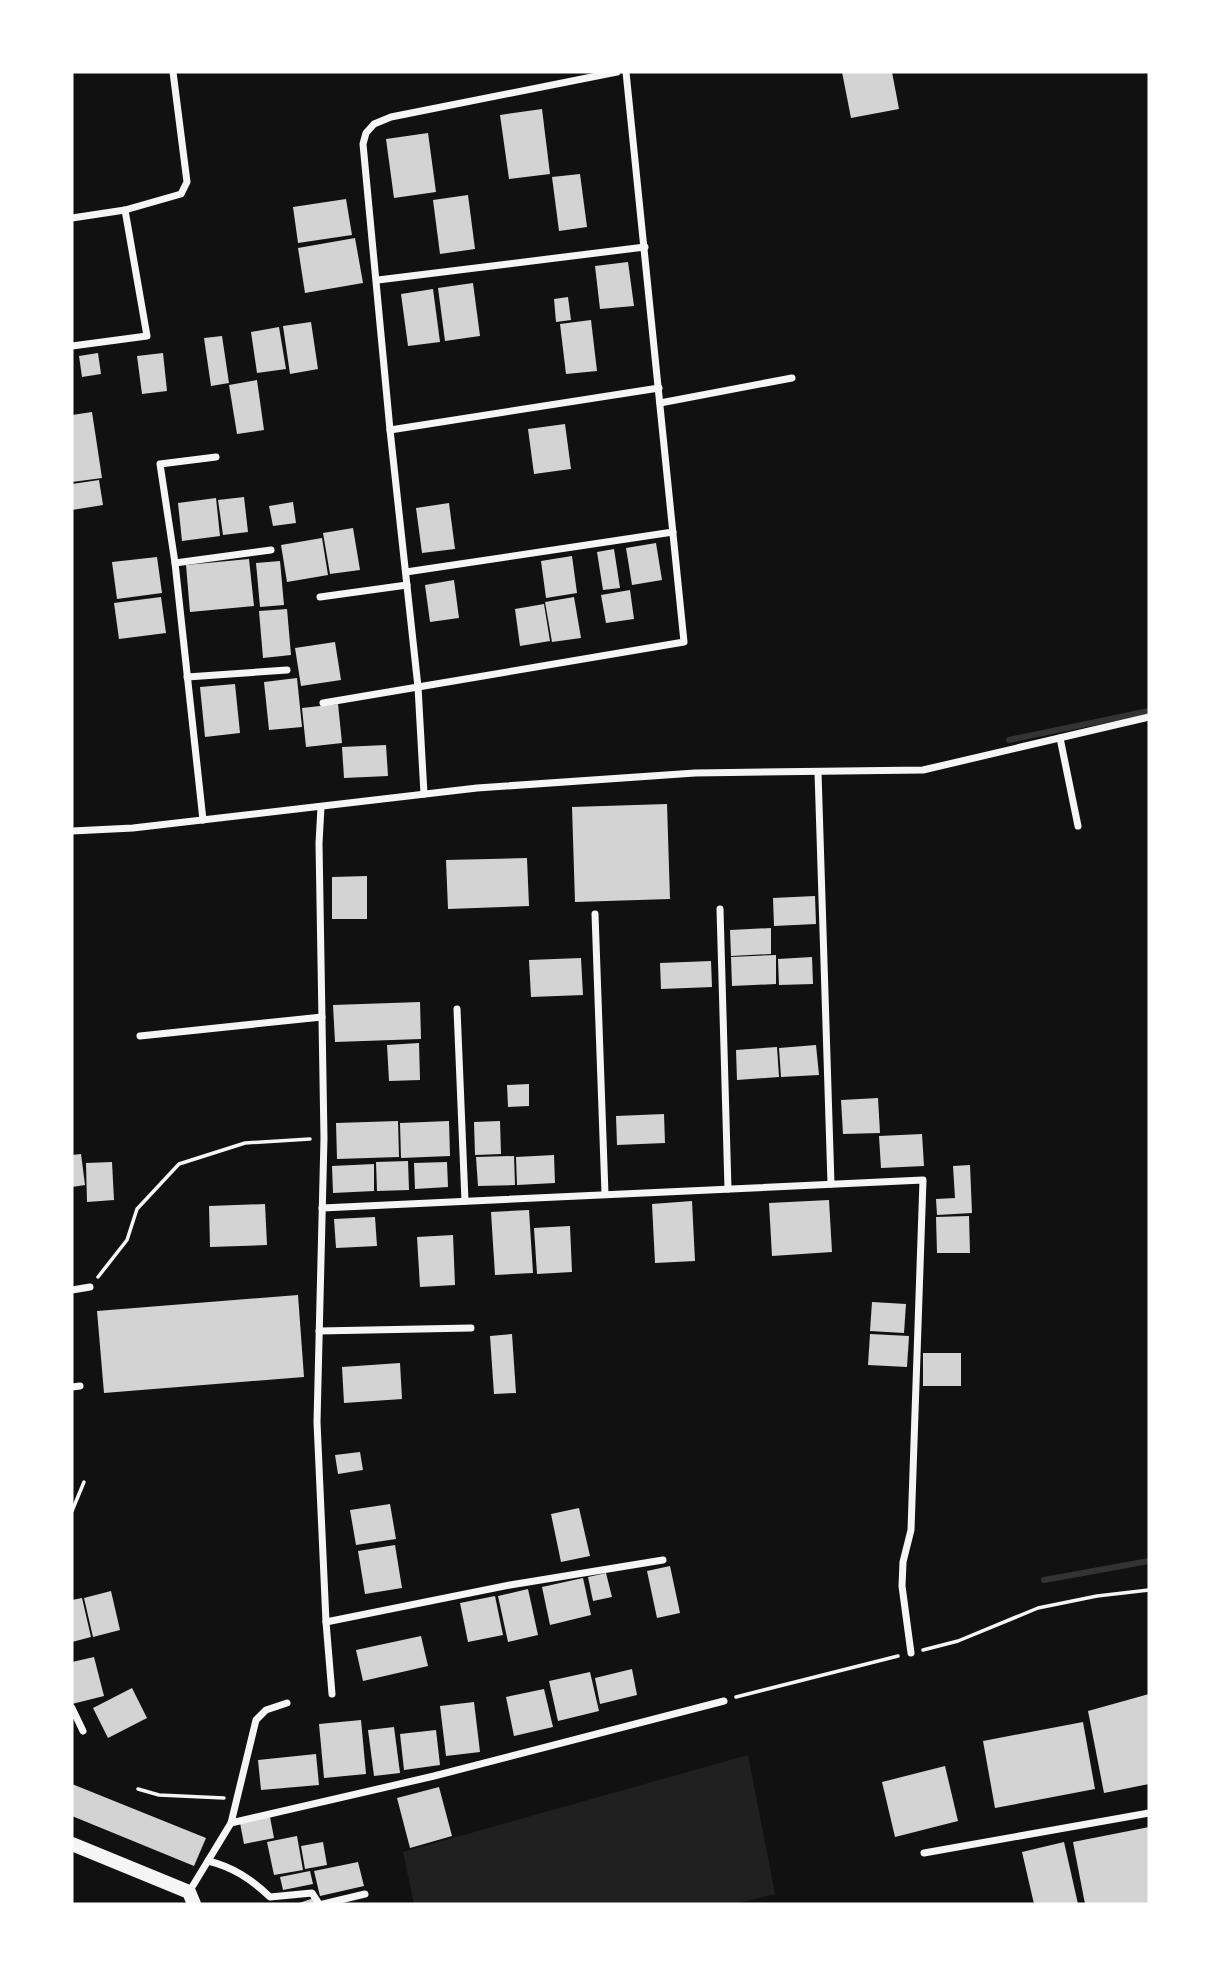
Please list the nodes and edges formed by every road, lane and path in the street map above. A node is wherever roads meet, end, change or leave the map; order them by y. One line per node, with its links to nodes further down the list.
1 (173, 72): 4 (street)
2 (617, 72): 7 (street)
3 (626, 72): 6 (street)
4 (125, 210): 5 (street); 8 (street)
5 (72, 218)
6 (645, 247): 7 (street); 10 (street)
7 (378, 280): 12 (street)
8 (72, 346)
9 (792, 377): 11 (street)
10 (659, 388): 11 (street); 12 (street)
11 (660, 403): 14 (street)
12 (390, 430): 17 (street)
13 (216, 457): 16 (street)
14 (673, 532): 17 (street); 22 (street)
15 (271, 550): 16 (street)
16 (175, 563): 21 (street)
17 (405, 572): 18 (street)
18 (407, 585): 19 (street); 22 (street)
19 (320, 597)
20 (287, 670): 21 (street)
21 (187, 677): 29 (street)
22 (418, 687): 23 (street); 27 (street)
23 (323, 704)
24 (1149, 717): 25 (street)
25 (1060, 738): 26 (street); 30 (street)
26 (818, 772): 27 (street); 38 (street)
27 (424, 794): 28 (street)
28 (321, 807): 29 (street); 35 (street)
29 (203, 820): 31 (street)
30 (1079, 826)
31 (72, 831)
32 (720, 909): 39 (street)
33 (595, 914): 40 (street)
34 (457, 1009): 41 (street)
35 (322, 1017): 36 (street); 37 (street)
36 (140, 1036)
37 (324, 1138): 42 (street); 43 (path)
38 (831, 1184): 39 (street); 52 (street)
39 (728, 1189): 40 (street)
40 (605, 1194): 41 (street)
41 (465, 1201): 42 (street)
42 (322, 1208): 46 (street)
43 (90, 1287): 44 (street)
44 (72, 1290)
45 (471, 1328): 46 (street)
46 (319, 1331): 51 (street)
47 (85, 1482): 48 (path)
48 (72, 1511)
49 (663, 1560): 51 (street)
50 (1149, 1590): 52 (path)
51 (326, 1622): 53 (street)
52 (911, 1653): 54 (path)
53 (332, 1693)
54 (724, 1700): 61 (street)
55 (288, 1703): 59 (street)
56 (72, 1708): 57 (street)
57 (83, 1731)
58 (138, 1789): 59 (path)
59 (237, 1799): 61 (street)
60 (1149, 1813): 63 (street)
61 (231, 1823): 64 (street)
62 (72, 1844): 66 (main road)
63 (924, 1853)
64 (208, 1861): 66 (street); 67 (street)
65 (365, 1894): 67 (street)
66 (191, 1898)
67 (321, 1904)

